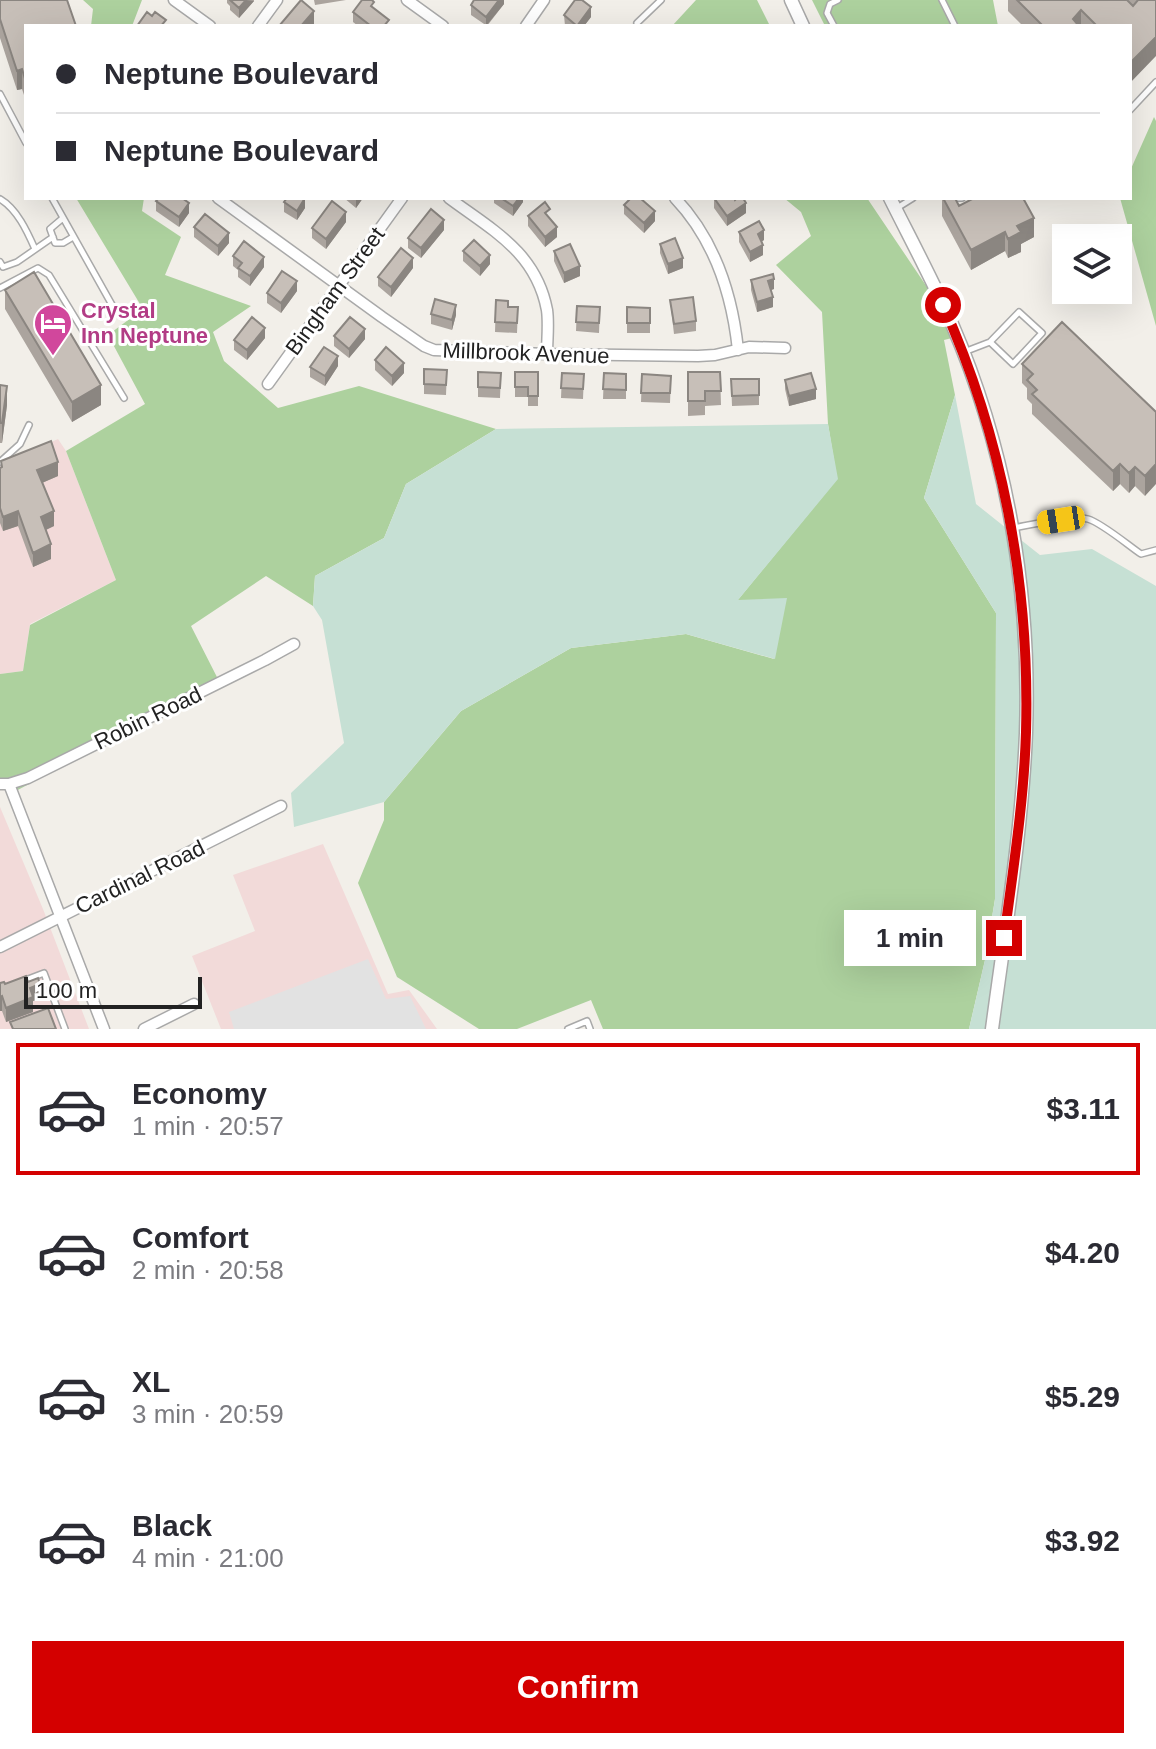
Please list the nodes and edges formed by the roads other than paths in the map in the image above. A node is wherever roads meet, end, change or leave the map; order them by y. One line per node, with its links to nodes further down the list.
1 (174, 0): 10 (street)
2 (277, 0): 11 (street)
3 (407, 0): 12 (street)
4 (544, 0): 13 (street)
5 (661, 0): 9 (lane)
6 (838, 0): 15 (lane)
7 (942, 0): 16 (lane)
8 (791, 1): 14 (street)
9 (637, 23)
10 (207, 24)
11 (259, 24)
12 (440, 24)
13 (527, 24)
14 (802, 24)
15 (833, 24)
16 (954, 24)
17 (1156, 82): 19 (lane)
18 (0, 94): 20 (lane)
19 (1132, 108)
20 (24, 139)
21 (0, 199): 31 (lane)
22 (53, 200): 28 (lane)
23 (221, 200): 33 (street, Millbrook Avenue)
24 (401, 200): 33 (street, Bingham Street)
25 (452, 200): 40 (street)
26 (677, 200): 38 (street)
27 (893, 203): 39 (street)
28 (63, 218): 29 (lane); 30 (lane)
29 (53, 237): 30 (lane); 31 (lane)
30 (73, 237): 35 (lane)
31 (35, 249): 32 (lane)
32 (0, 262)
33 (339, 285): 40 (street, Millbrook Avenue); 41 (street, Bingham Street)
34 (0, 288): 42 (lane)
35 (116, 312)
36 (990, 342): 36 (lane); 39 (lane)
37 (785, 348): 38 (street, Millbrook Avenue)
38 (738, 350): 40 (street, Millbrook Avenue)
39 (963, 352): 45 (street)
40 (547, 354)
41 (268, 384)
42 (124, 398)
43 (29, 425): 44 (lane)
44 (0, 462)
45 (1012, 528): 46 (lane); 59 (street)
46 (1156, 550)
47 (294, 644): 48 (street, Robin Road)
48 (4, 784): 50 (street)
49 (281, 806): 50 (street, Cardinal Road)
50 (60, 917): 51 (street, Cardinal Road); 55 (street)
51 (0, 947)
52 (16, 984): 54 (lane)
53 (194, 1004): 56 (street)
54 (65, 1029)
55 (104, 1029)
56 (144, 1029)
57 (568, 1029): 58 (lane)
58 (590, 1029)
59 (992, 1029)

